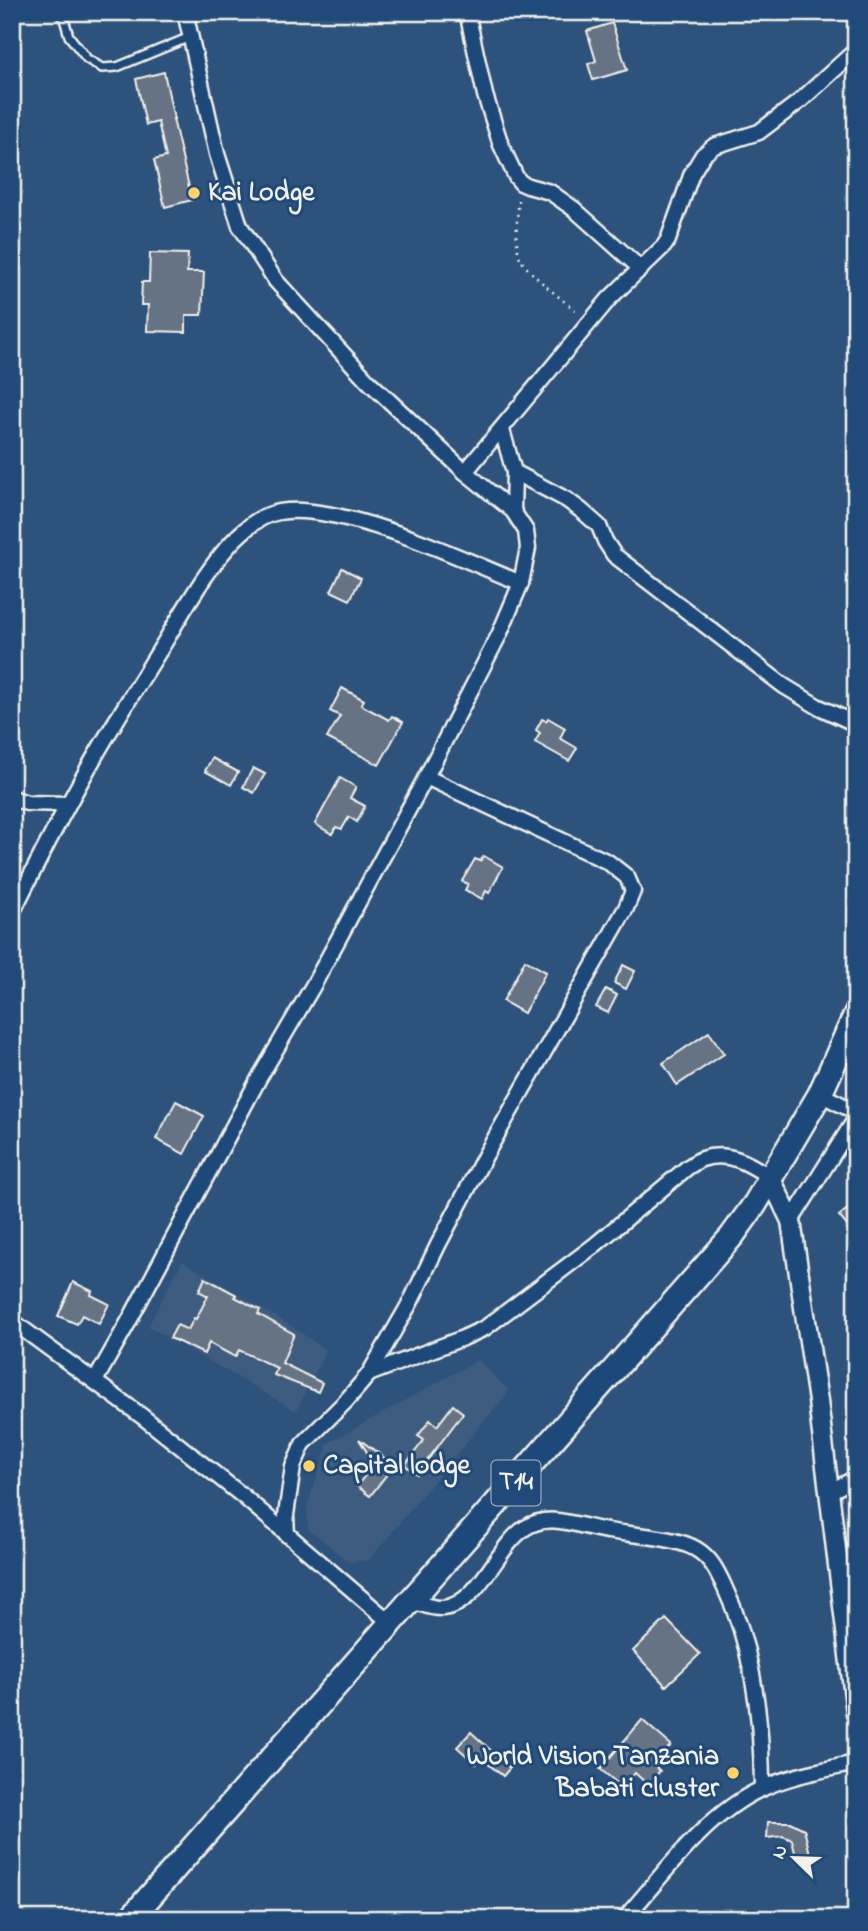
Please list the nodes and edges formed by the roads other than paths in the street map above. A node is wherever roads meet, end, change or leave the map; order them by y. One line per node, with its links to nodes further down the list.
1 (62, 12): 4 (lane)
2 (185, 12): 4 (street)
3 (467, 12): 6 (street)
4 (190, 37): 8 (street)
5 (856, 50): 6 (street)
6 (641, 269): 7 (street)
7 (502, 430): 8 (street); 9 (street)
8 (465, 472): 10 (street)
9 (514, 472): 10 (street); 12 (street)
10 (513, 511): 11 (street)
11 (521, 583): 13 (street); 15 (street)
12 (856, 723)
13 (426, 777): 24 (street); 25 (street)
14 (12, 798): 15 (street)
15 (68, 804): 16 (street)
16 (12, 913)
17 (856, 1014): 18 (highway, T14)
18 (820, 1094): 19 (street); 21 (highway, T14)
19 (856, 1112)
20 (856, 1118): 22 (street)
21 (770, 1177): 22 (street); 24 (street); 29 (highway, T14)
22 (791, 1221): 27 (street)
23 (12, 1321): 25 (street)
24 (369, 1374): 28 (street)
25 (95, 1381): 28 (street)
26 (856, 1478): 27 (street)
27 (829, 1492): 31 (street)
28 (287, 1535): 30 (street)
29 (412, 1601): 30 (highway, T14); 33 (street)
30 (392, 1624): 34 (highway, T14)
31 (856, 1713)
32 (856, 1763): 33 (street)
33 (762, 1789): 35 (street)
34 (130, 1919)
35 (624, 1919)

